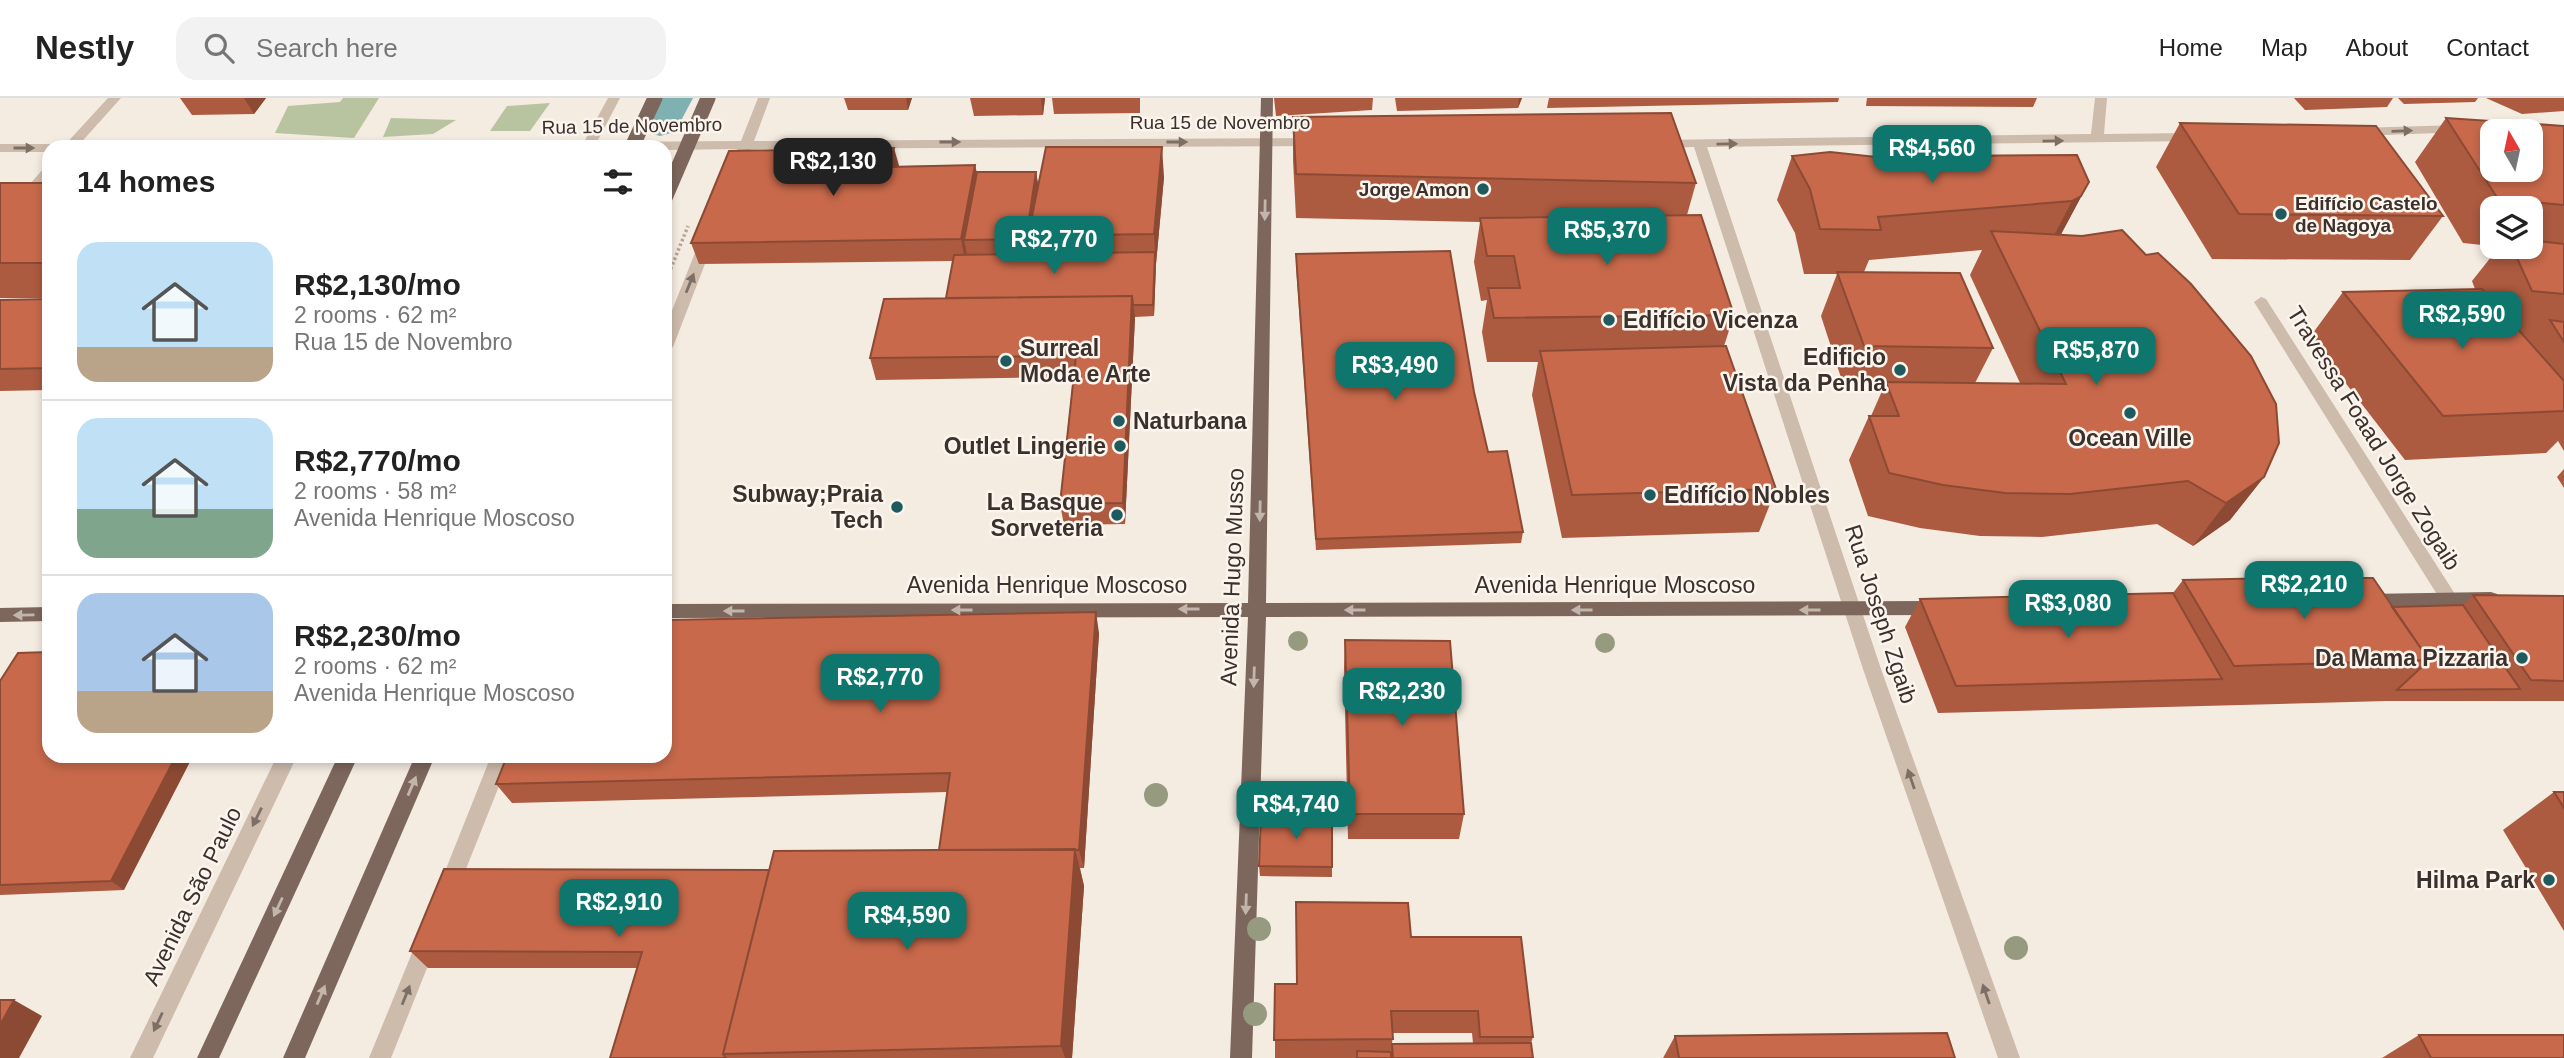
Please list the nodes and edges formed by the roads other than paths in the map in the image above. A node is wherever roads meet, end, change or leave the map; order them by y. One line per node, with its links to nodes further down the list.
1 (116, 98): 11 (street)
2 (614, 98): 12 (street)
3 (655, 98): 13 (main road, bridge)
4 (708, 98): 25 (main road, bridge)
5 (764, 98): 17 (street)
6 (1267, 98): 15 (main road, Avenida Hugo Musso)
7 (2101, 98): 14 (street)
8 (2468, 129): 9 (street, one-way to 8)
9 (2344, 133)
10 (2207, 137): 14 (street)
11 (77, 140)
12 (592, 140)
13 (635, 140)
14 (2097, 140): 19 (street, one-way to 14)
15 (1267, 141): 16 (street, Rua 15 de Novembro); 17 (street, Rua 15 de Novembro, one-way to 15); 33 (main road, Avenida Hugo Musso, one-way to 33)
16 (1336, 142)
17 (746, 143): 20 (street, Rua 15 de Novembro); 23 (street)
18 (1643, 144): 19 (street)
19 (1699, 144): 35 (street, Rua Joseph Zgaib)
20 (672, 145)
21 (0, 148): 22 (street, one-way to 22)
22 (42, 148)
23 (736, 168)
24 (42, 179): 26 (street)
25 (672, 182)
26 (0, 227)
27 (711, 232): 29 (street, one-way to 27)
28 (2261, 302): 31 (street, Travessa Foaad Jorge Zogaib)
29 (672, 330)
30 (2513, 598): 31 (main road)
31 (2449, 599): 32 (main road)
32 (2352, 601)
33 (1257, 608): 35 (main road, Avenida Henrique Moscoso, one-way to 33); 36 (main road, Avenida Henrique Moscoso, one-way to 36); 47 (main road, Avenida Hugo Musso, one-way to 47)
34 (1951, 608): 35 (main road, Avenida Henrique Moscoso)
35 (1854, 610): 48 (street, Rua Joseph Zgaib, one-way to 35)
36 (672, 611)
37 (42, 614): 38 (main road, one-way to 38)
38 (0, 615)
39 (284, 763): 43 (street, Avenida São Paulo, one-way to 43)
40 (345, 763): 44 (main road, one-way to 44)
41 (422, 763): 45 (main road, one-way to 41)
42 (499, 763): 46 (street, one-way to 42)
43 (141, 1058)
44 (208, 1058)
45 (295, 1058)
46 (380, 1058)
47 (1241, 1058)
48 (2009, 1058)

